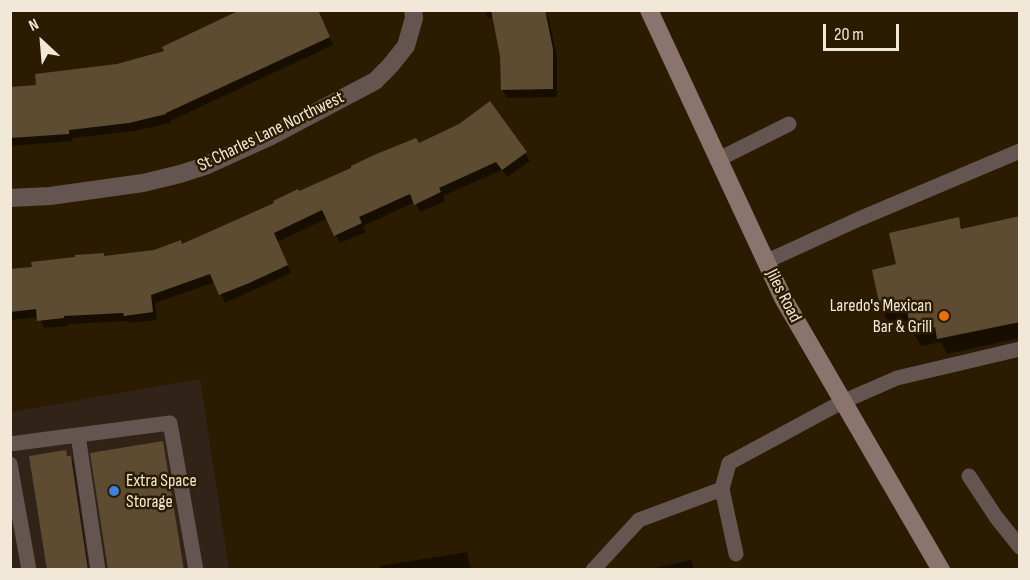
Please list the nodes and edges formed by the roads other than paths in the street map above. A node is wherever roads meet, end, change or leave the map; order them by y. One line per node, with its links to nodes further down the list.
1 (413, 10): 6 (street, St Charles Lane Northwest)
2 (649, 10): 5 (street, Jiles Road)
3 (789, 124): 5 (lane)
4 (1020, 151): 7 (lane)
5 (717, 160): 7 (street, Jiles Road)
6 (10, 198)
7 (765, 262): 9 (street, Jiles Road)
8 (1020, 349): 9 (lane)
9 (842, 402): 14 (lane); 21 (street, Jiles Road)
10 (78, 435): 11 (lane); 18 (lane); 19 (lane)
11 (10, 444)
12 (10, 464): 17 (lane)
13 (969, 476): 15 (lane)
14 (722, 489): 16 (lane); 20 (lane)
15 (1020, 547)
16 (736, 554)
17 (28, 570)
18 (98, 570)
19 (196, 570)
20 (593, 570)
21 (941, 570)

